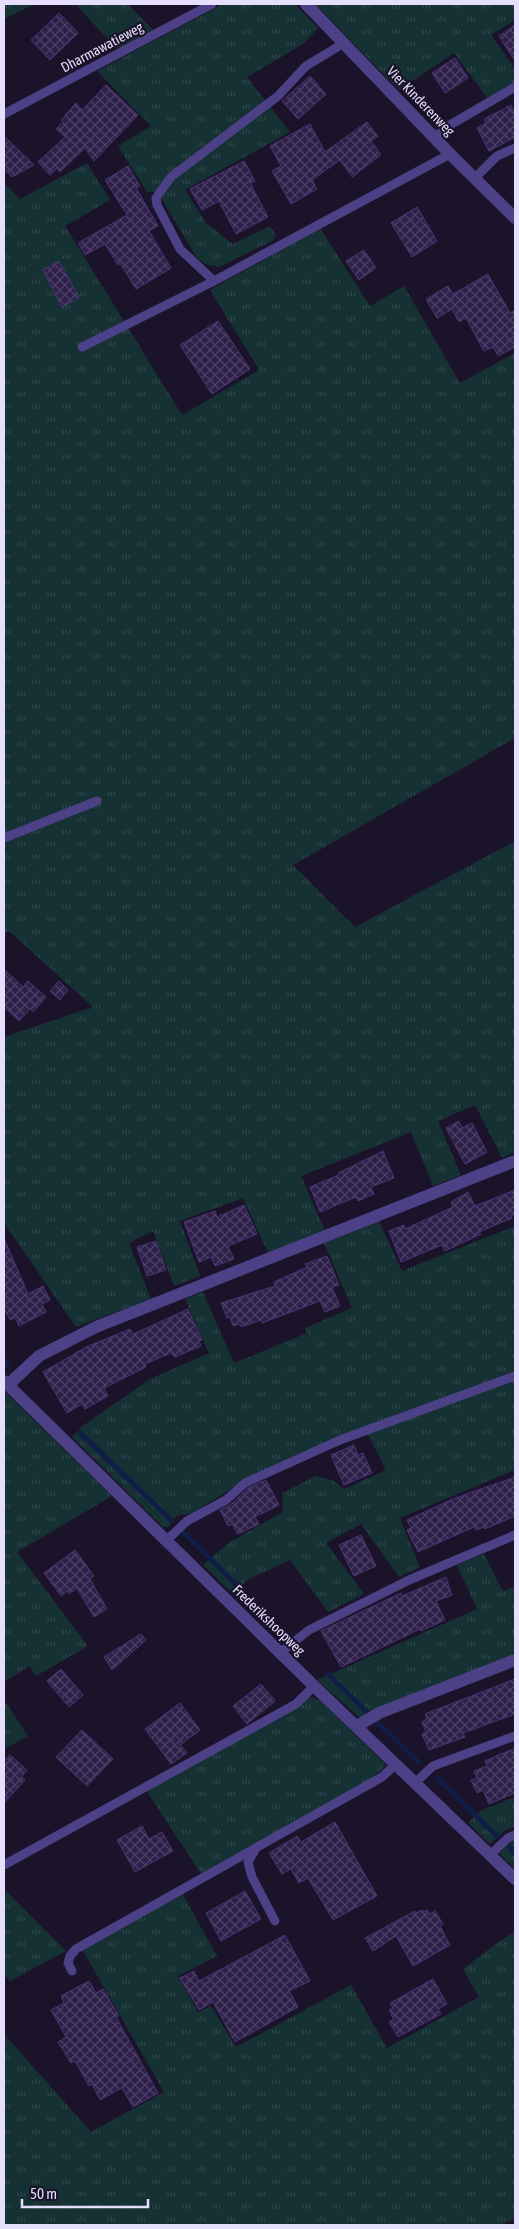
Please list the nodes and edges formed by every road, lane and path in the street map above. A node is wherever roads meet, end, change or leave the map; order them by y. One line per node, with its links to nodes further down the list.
1 (212, 4): 5 (lane, Dharmawatieweg)
2 (306, 4): 3 (street, Vier Kinderenweg)
3 (344, 43): 6 (street, Vier Kinderenweg); 11 (lane)
4 (515, 87): 6 (lane)
5 (4, 114)
6 (435, 138): 8 (street, Vier Kinderenweg)
7 (515, 148): 9 (lane)
8 (450, 154): 9 (street, Vier Kinderenweg); 11 (lane)
9 (475, 178): 10 (street, Vier Kinderenweg)
10 (515, 218)
11 (214, 281): 12 (lane)
12 (82, 347)
13 (97, 801): 14 (lane)
14 (4, 838)
15 (515, 1162): 17 (street)
16 (515, 1376): 19 (lane)
17 (6, 1383): 19 (street, Frederikshoopweg)
18 (515, 1535): 20 (lane)
19 (166, 1540): 20 (street, Frederikshoopweg)
20 (280, 1653): 22 (street, Frederikshoopweg)
21 (515, 1660): 23 (street)
22 (314, 1686): 23 (street, Frederikshoopweg); 30 (lane)
23 (357, 1726): 25 (street, Frederikshoopweg)
24 (515, 1736): 26 (lane)
25 (396, 1764): 26 (street, Frederikshoopweg); 28 (lane)
26 (416, 1782): 29 (street, Frederikshoopweg)
27 (515, 1835): 29 (lane)
28 (257, 1848): 32 (lane); 33 (lane)
29 (490, 1855): 31 (street, Frederikshoopweg)
30 (4, 1865)
31 (515, 1879)
32 (275, 1921)
33 (72, 1971)

